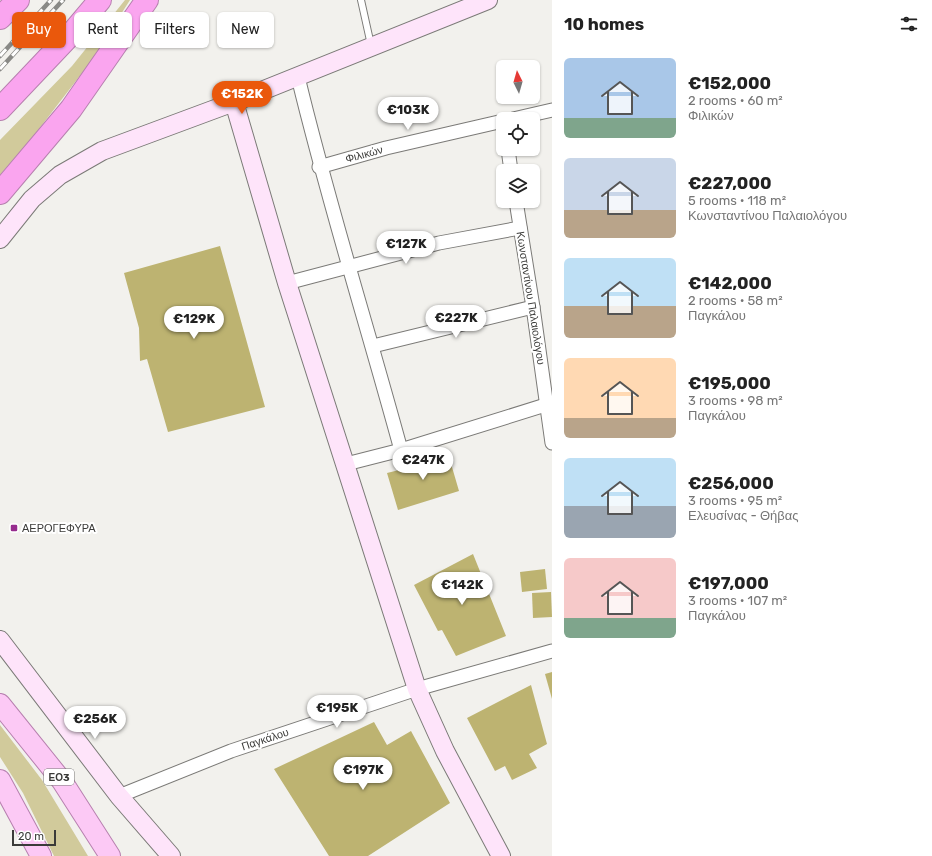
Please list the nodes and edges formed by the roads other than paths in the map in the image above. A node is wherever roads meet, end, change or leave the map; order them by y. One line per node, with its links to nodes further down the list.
1 (18, 0): 6 (highway)
2 (100, 0): 10 (highway)
3 (147, 0): 15 (highway)
4 (361, 0): 7 (lane)
5 (488, 0): 7 (street)
6 (0, 18)
7 (371, 48): 8 (street)
8 (298, 77): 9 (street); 14 (street)
9 (234, 102): 18 (street); 20 (street)
10 (0, 108)
11 (552, 110): 12 (street)
12 (540, 113)
13 (496, 123): 14 (street, Φιλικών)
14 (320, 167): 19 (street)
15 (0, 193)
16 (517, 208): 17 (street, Κωνσταντίνου Παλαιολόγου)
17 (520, 228): 19 (street); 21 (street, Κωνσταντίνου Παλαιολόγου)
18 (0, 239)
19 (350, 266): 20 (street); 22 (street)
20 (287, 283): 26 (street)
21 (533, 308): 22 (street); 23 (street, Κωνσταντίνου Παλαιολόγου)
22 (373, 346): 25 (street)
23 (549, 404): 24 (street, Κωνσταντίνου Παλαιολόγου); 25 (street)
24 (552, 442)
25 (402, 450): 26 (street)
26 (346, 464): 29 (street)
27 (0, 640): 32 (street)
28 (552, 650): 29 (street, Παγκάλου)
29 (417, 689): 32 (street, Παγκάλου); 36 (street)
30 (0, 704): 34 (main road, ΕΟ3)
31 (0, 780): 33 (main road)
32 (119, 796): 35 (street)
33 (41, 856)
34 (110, 856)
35 (171, 856)
36 (501, 856)

